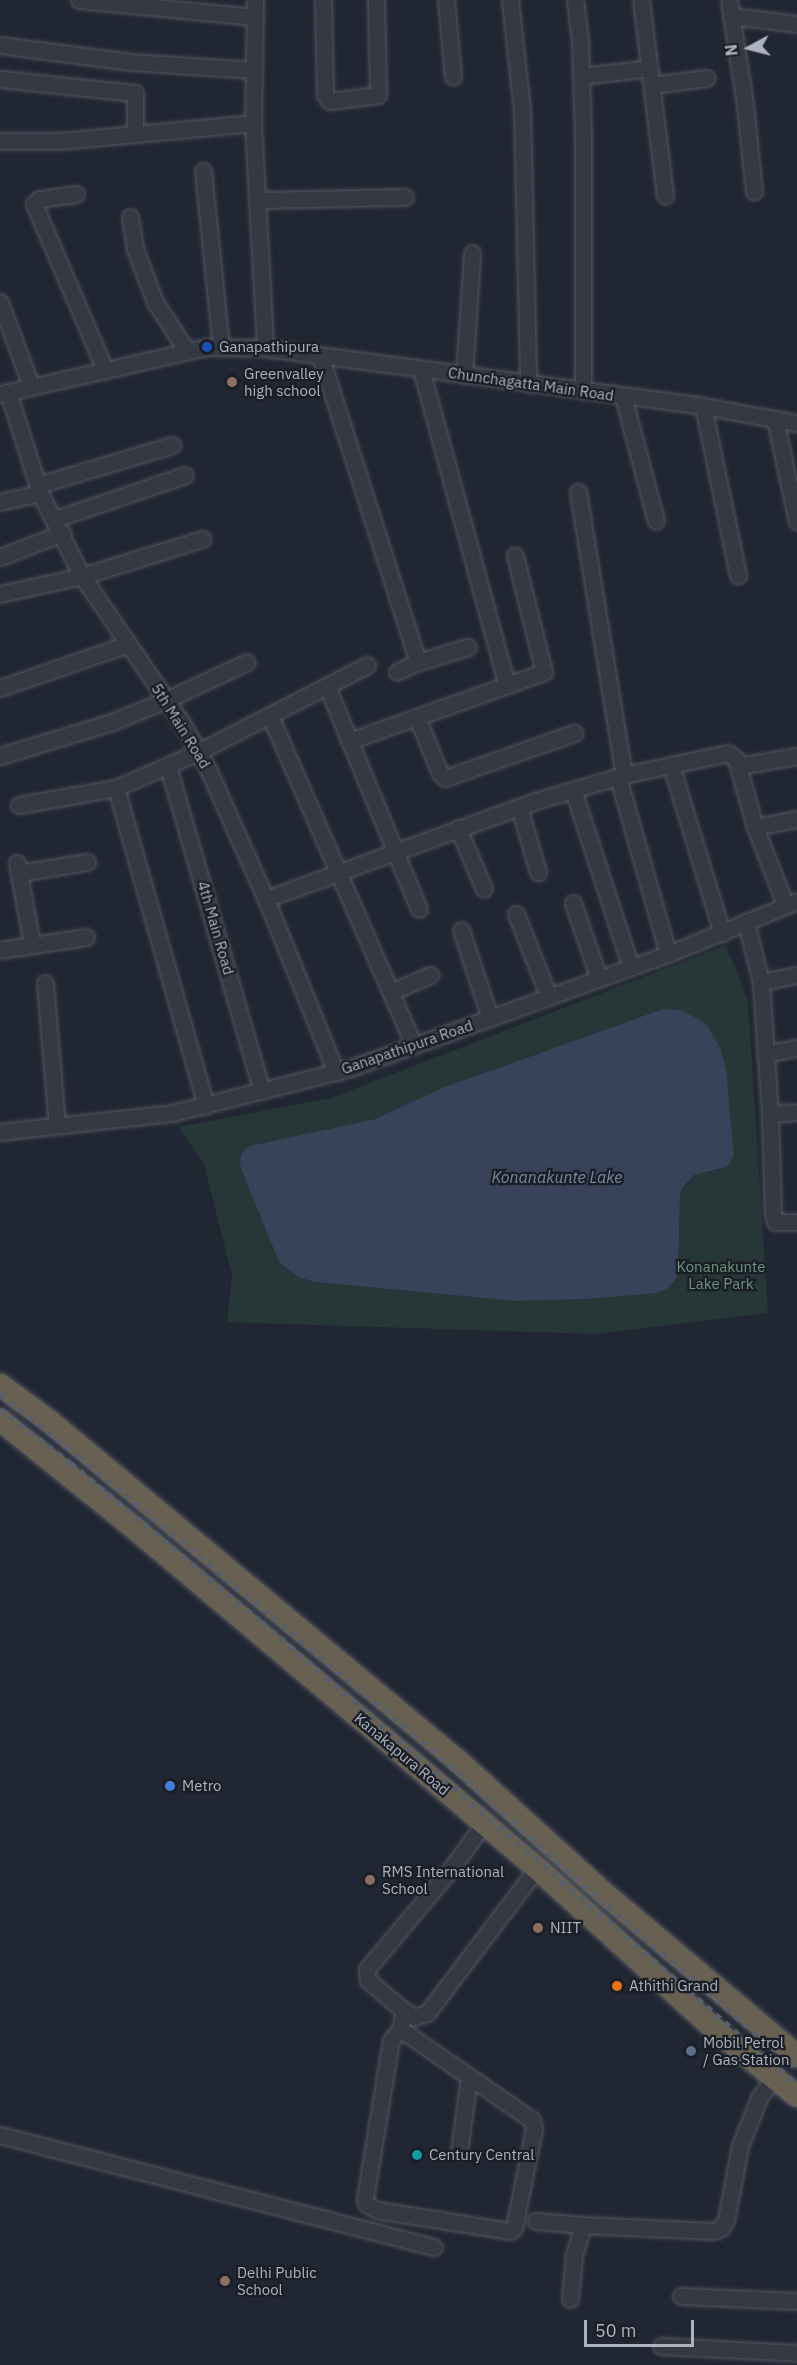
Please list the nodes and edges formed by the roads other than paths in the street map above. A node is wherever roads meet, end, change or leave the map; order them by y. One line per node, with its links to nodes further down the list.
1 (79, 0): 10 (street)
2 (255, 0): 10 (street)
3 (323, 0): 4 (street)
4 (376, 0)
5 (446, 0): 17 (street)
6 (510, 0): 40 (street)
7 (575, 0): 16 (street)
8 (641, 0): 14 (street)
9 (729, 0): 11 (street)
10 (255, 16): 15 (street)
11 (731, 16): 12 (street); 25 (street)
12 (797, 24)
13 (0, 45): 15 (street)
14 (650, 68): 16 (street); 20 (street)
15 (254, 70): 21 (street)
16 (582, 76): 42 (street)
17 (453, 77)
18 (0, 78): 22 (street)
19 (707, 78): 20 (street)
20 (652, 86): 27 (street)
21 (253, 123): 22 (street); 29 (street)
22 (135, 134): 23 (street)
23 (0, 141)
24 (203, 171): 33 (street)
25 (754, 192)
26 (76, 194): 38 (street)
27 (665, 196)
28 (405, 197): 29 (street)
29 (257, 200): 34 (street)
30 (130, 217): 35 (street)
31 (472, 254): 39 (street)
32 (0, 302): 41 (street)
33 (221, 347): 34 (street, Chunchagatta Main Road); 35 (street, Chunchagatta Main Road)
34 (265, 348): 36 (street, Chunchagatta Main Road)
35 (188, 351): 38 (street, Chunchagatta Main Road)
36 (320, 355): 37 (street, Chunchagatta Main Road); 66 (street)
37 (421, 369): 39 (street, Chunchagatta Main Road); 70 (street)
38 (105, 370): 41 (street, Chunchagatta Main Road)
39 (464, 375): 40 (street, Chunchagatta Main Road)
40 (528, 384): 42 (street, Chunchagatta Main Road)
41 (32, 386): 43 (street, Chunchagatta Main Road)
42 (583, 391): 44 (street, Chunchagatta Main Road)
43 (4, 393): 50 (street, 5th Main Road)
44 (623, 396): 45 (street, Chunchagatta Main Road); 54 (street)
45 (703, 406): 46 (street, Chunchagatta Main Road); 60 (street)
46 (775, 419): 47 (street, Chunchagatta Main Road); 55 (street)
47 (797, 423)
48 (172, 444): 50 (street)
49 (185, 475): 53 (street)
50 (39, 489): 52 (street); 53 (street, 5th Main Road)
51 (578, 492): 83 (street)
52 (0, 502)
53 (55, 519): 56 (street, 5th Main Road)
54 (656, 521)
55 (797, 522)
56 (63, 533): 59 (street); 61 (street, 5th Main Road)
57 (202, 539): 61 (street)
58 (515, 556): 70 (street)
59 (0, 557)
60 (738, 575)
61 (82, 576): 62 (street); 63 (street, 5th Main Road)
62 (0, 594)
63 (128, 644): 71 (street); 72 (street, 5th Main Road)
64 (468, 647): 66 (street)
65 (247, 662): 72 (street)
66 (418, 662): 68 (street)
67 (367, 665): 69 (street)
68 (397, 672)
69 (327, 686): 73 (street); 76 (street)
70 (507, 686): 74 (street)
71 (0, 688)
72 (166, 700): 77 (street, 5th Main Road); 78 (street)
73 (270, 716): 77 (street); 93 (street)
74 (417, 717): 75 (street); 76 (street)
75 (574, 733)
76 (349, 741): 91 (street)
77 (198, 752): 81 (street); 96 (street, 5th Main Road)
78 (0, 756)
79 (797, 756): 82 (street)
80 (671, 765): 82 (street); 83 (street); 103 (street)
81 (168, 766): 84 (street); 121 (street, 4th Main Road)
82 (738, 766): 89 (street)
83 (621, 776): 85 (street); 107 (street)
84 (116, 788): 86 (street); 122 (street)
85 (573, 790): 87 (street); 108 (street)
86 (19, 805)
87 (519, 807): 90 (street); 94 (street)
88 (797, 819): 89 (street)
89 (755, 827): 98 (street)
90 (458, 828): 91 (street); 95 (street)
91 (393, 851): 93 (street); 99 (street)
92 (87, 862): 105 (street)
93 (338, 872): 96 (street); 114 (street)
94 (538, 872)
95 (484, 889)
96 (266, 899): 120 (street, 5th Main Road)
97 (573, 903): 111 (street)
98 (791, 903): 101 (street, Ganapathipura Road)
99 (419, 909)
100 (516, 914): 115 (street)
101 (746, 922): 103 (street, Ganapathipura Road); 112 (street)
102 (461, 930): 116 (street)
103 (722, 933): 107 (street, Ganapathipura Road)
104 (86, 937): 105 (street)
105 (32, 945): 106 (street)
106 (0, 950)
107 (668, 954): 108 (street, Ganapathipura Road)
108 (631, 967): 111 (street, Ganapathipura Road)
109 (430, 975): 114 (street)
110 (797, 975): 112 (street)
111 (599, 979): 115 (street, Ganapathipura Road)
112 (760, 982): 119 (street)
113 (45, 983): 125 (street)
114 (391, 992): 117 (street)
115 (549, 997): 116 (street, Ganapathipura Road)
116 (490, 1018): 117 (street, Ganapathipura Road)
117 (414, 1045): 120 (street, Ganapathipura Road)
118 (797, 1048): 119 (street)
119 (765, 1054): 124 (street)
120 (336, 1072): 121 (street, Ganapathipura Road)
121 (262, 1091): 122 (street, Ganapathipura Road)
122 (206, 1105): 125 (street, Ganapathipura Road)
123 (797, 1112): 124 (street)
124 (770, 1114): 127 (street)
125 (57, 1125): 126 (street, Ganapathipura Road)
126 (0, 1132)
127 (797, 1222)
128 (0, 1385): 134 (highway, Kanakapura Road)
129 (0, 1420): 130 (highway, Kanakapura Road)
130 (484, 1823): 131 (highway, Kanakapura Road); 132 (street)
131 (537, 1868): 132 (street); 136 (highway, Kanakapura Road)
132 (404, 2011): 133 (street)
133 (400, 2029): 135 (street); 135 (street)
134 (797, 2056)
135 (469, 2076): 139 (street)
136 (774, 2077): 137 (highway, Kanakapura Road); 141 (street)
137 (797, 2096)
138 (0, 2135): 142 (street)
139 (459, 2151)
140 (536, 2221): 141 (street)
141 (583, 2225): 144 (street)
142 (434, 2247)
143 (681, 2296): 145 (street)
144 (570, 2299)
145 (797, 2301)
146 (661, 2346): 147 (street)
147 (797, 2353)

